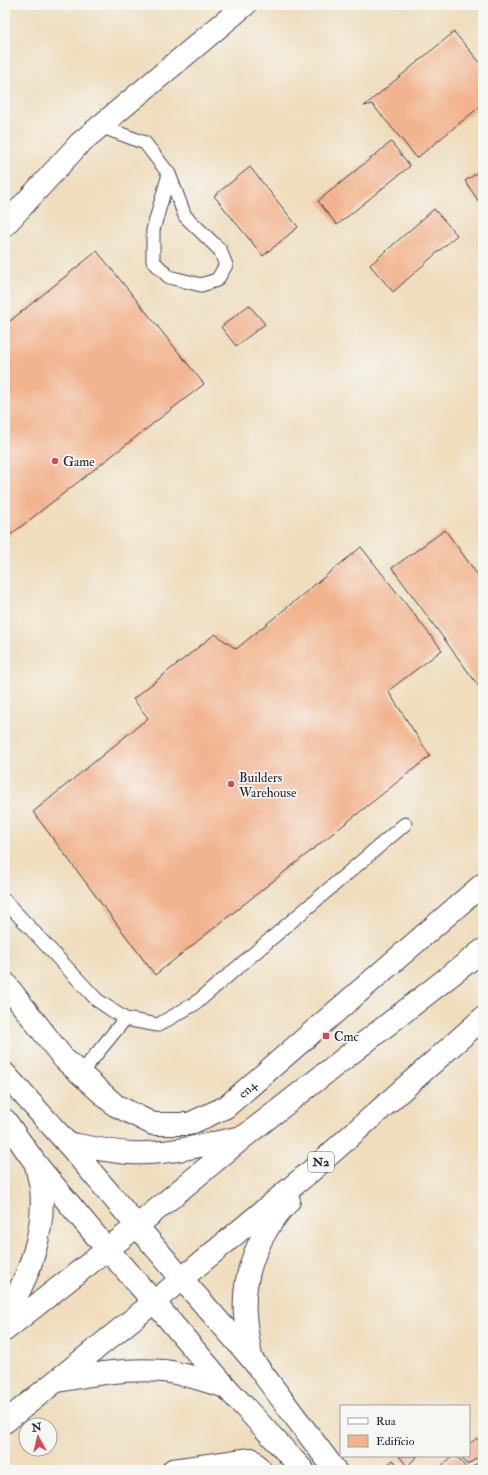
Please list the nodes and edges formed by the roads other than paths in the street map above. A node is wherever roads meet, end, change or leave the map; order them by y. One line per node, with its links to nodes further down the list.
1 (245, 5): 2 (main road)
2 (100, 126): 3 (lane); 4 (main road)
3 (169, 174): 3 (lane)
4 (5, 225)
5 (405, 824): 11 (lane)
6 (483, 884): 13 (main road, en4)
7 (5, 901): 11 (lane)
8 (483, 950): 15 (main road)
9 (5, 983): 13 (main road, en4)
10 (483, 1018): 18 (main road, N2)
11 (125, 1020): 13 (lane)
12 (5, 1074): 16 (main road)
13 (80, 1074)
14 (5, 1120): 17 (main road)
15 (245, 1136): 16 (main road); 19 (main road)
16 (67, 1143): 19 (main road)
17 (36, 1164): 20 (main road); 23 (main road)
18 (311, 1171): 21 (main road, N2); 25 (main road)
19 (137, 1226): 20 (main road); 21 (main road)
20 (107, 1249): 22 (main road); 24 (main road)
21 (181, 1278): 22 (main road, N2); 25 (main road)
22 (154, 1302): 26 (main road, N2); 27 (main road)
23 (5, 1316)
24 (5, 1330)
25 (251, 1358): 32 (main road)
26 (55, 1381): 27 (main road); 28 (main road, N2)
27 (226, 1387): 31 (main road)
28 (5, 1422)
29 (173, 1470): 30 (main road)
30 (261, 1470)
31 (303, 1470)
32 (336, 1470)

